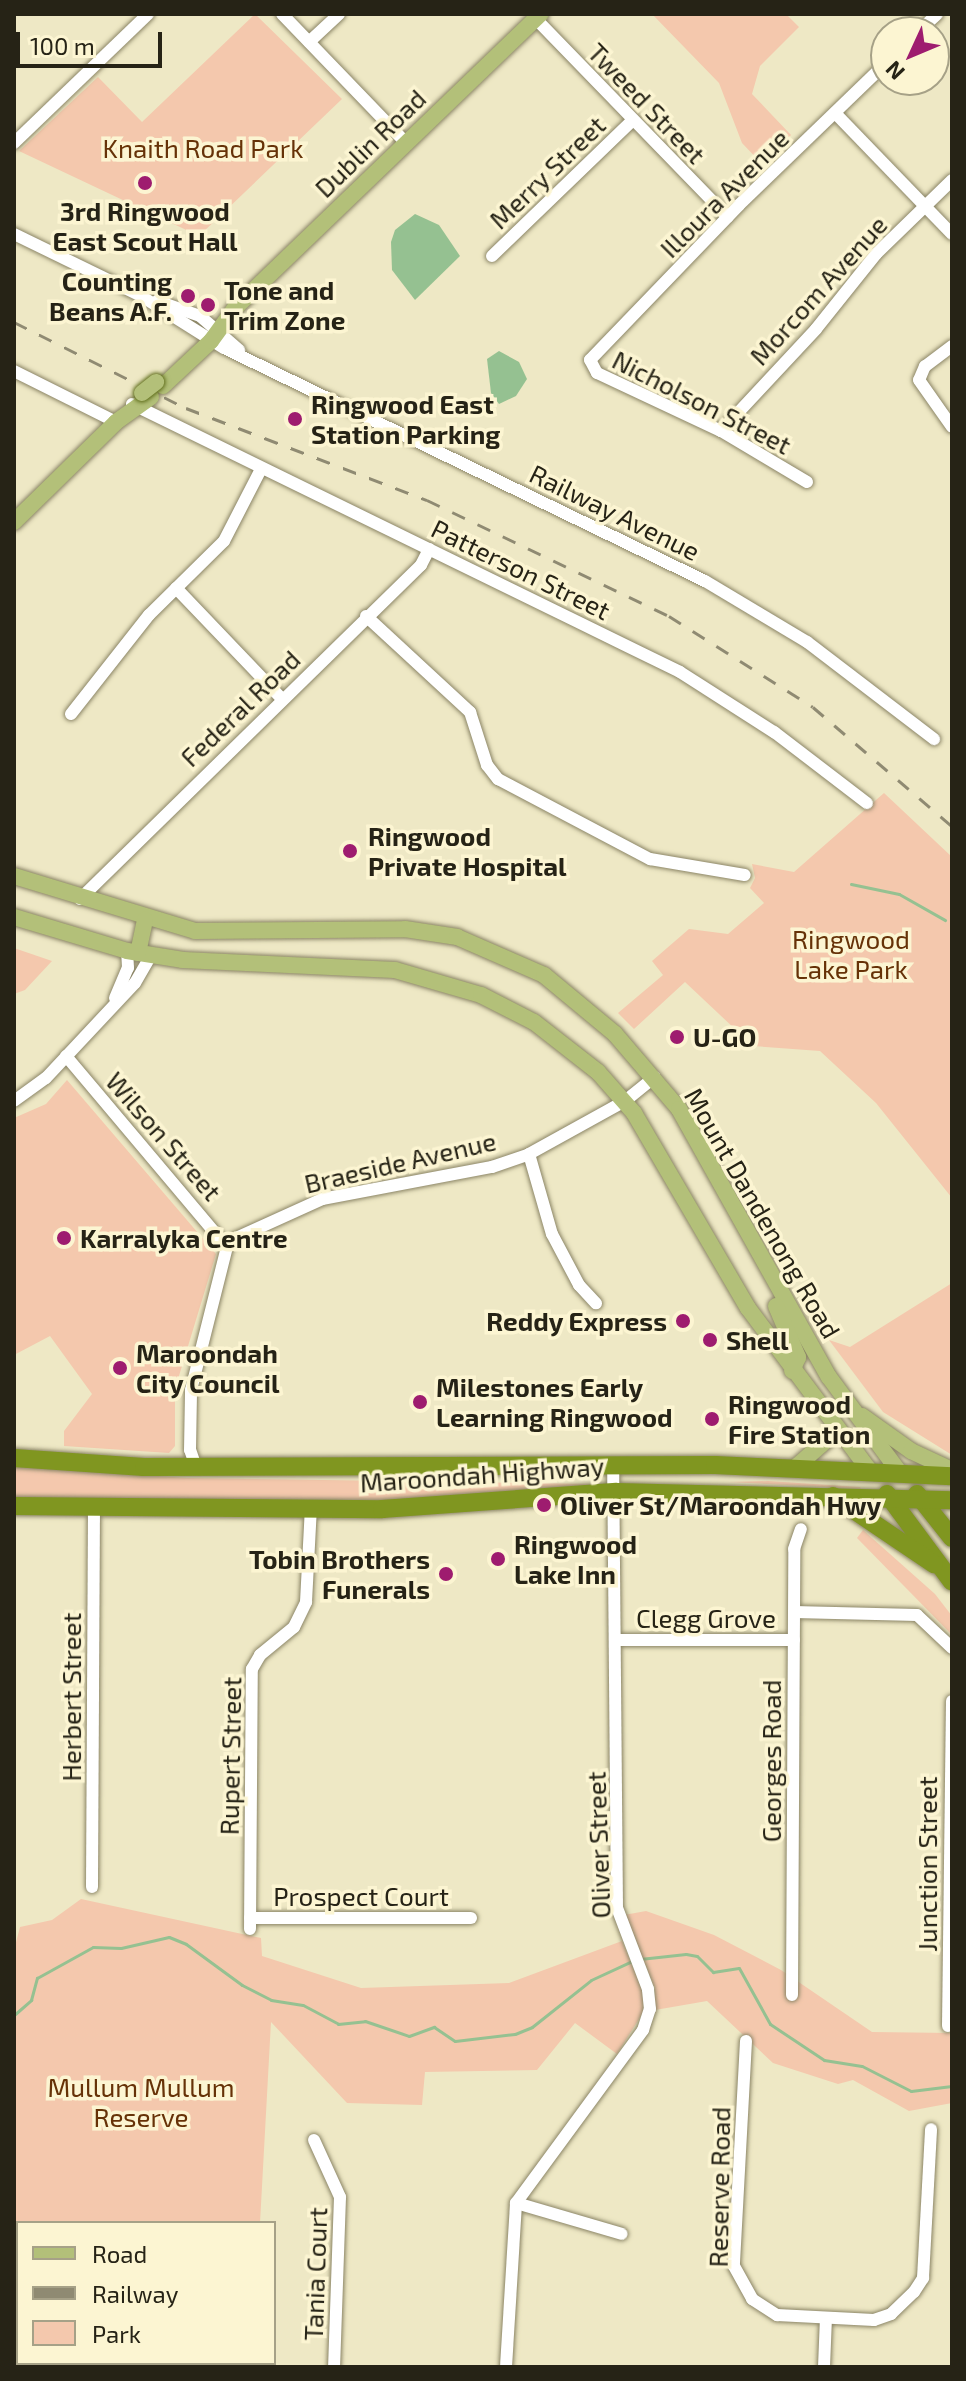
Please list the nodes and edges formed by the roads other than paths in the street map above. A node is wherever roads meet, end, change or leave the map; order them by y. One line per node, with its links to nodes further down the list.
1 (148, 14): 10 (street)
2 (282, 14): 5 (street)
3 (339, 14): 5 (street)
4 (537, 16): 8 (street, Tweed Street); 9 (main road, Dublin Road)
5 (309, 42): 9 (street)
6 (870, 79): 7 (street, Illoura Avenue)
7 (835, 113): 12 (street); 13 (street, Illoura Avenue)
8 (633, 120): 13 (street, Tweed Street); 16 (street, Merry Street)
9 (405, 142): 17 (main road, Dublin Road)
10 (14, 143)
11 (952, 180): 12 (street, Morcom Avenue)
12 (925, 206): 15 (street); 24 (street, Morcom Avenue)
13 (728, 217): 19 (street, Illoura Avenue)
14 (14, 234): 17 (street, Railway Avenue)
15 (952, 234)
16 (492, 256)
17 (211, 333): 21 (main road, Dublin Road); 33 (street, Railway Avenue)
18 (952, 346): 23 (street)
19 (594, 354): 24 (street, Nicholson Street)
20 (14, 371): 22 (street)
21 (147, 395): 22 (main road, Dublin Road); 25 (street, Patterson Street)
22 (117, 422): 27 (main road, Dublin Road)
23 (952, 427)
24 (721, 431): 26 (street, Nicholson Street)
25 (261, 469): 28 (street, Patterson Street); 29 (street)
26 (807, 482)
27 (14, 522)
28 (429, 549): 30 (street, Federal Road); 34 (street, Patterson Street)
29 (176, 588): 31 (street); 32 (street)
30 (366, 616): 31 (street, Federal Road); 35 (street)
31 (281, 698): 37 (street, Federal Road)
32 (71, 714)
33 (934, 739)
34 (867, 803)
35 (745, 875)
36 (14, 876): 37 (main road, Mount Dandenong Road)
37 (80, 899): 39 (main road, Mount Dandenong Road)
38 (14, 917): 40 (main road, Mount Dandenong Road)
39 (145, 920): 40 (main road); 43 (main road, Mount Dandenong Road)
40 (139, 953): 41 (street); 41 (street); 45 (main road, Mount Dandenong Road)
41 (114, 1001): 42 (street)
42 (66, 1056): 44 (street); 47 (street, Wilson Street)
43 (655, 1077): 45 (street, Braeside Avenue); 48 (main road, Mount Dandenong Road)
44 (14, 1101)
45 (625, 1101): 46 (street, Braeside Avenue); 50 (main road, Mount Dandenong Road)
46 (529, 1154): 47 (street, Braeside Avenue); 49 (street)
47 (227, 1247): 57 (street)
48 (778, 1299): 50 (main road); 51 (main road); 52 (main road, Mount Dandenong Road)
49 (596, 1303)
50 (748, 1308): 51 (main road, Mount Dandenong Road)
51 (792, 1371): 53 (main road, Mount Dandenong Road)
52 (848, 1405): 59 (main road, Mount Dandenong Road); 60 (main road)
53 (838, 1430): 56 (main road); 58 (main road, Mount Dandenong Road)
54 (14, 1458): 57 (highway, Maroondah Highway)
55 (613, 1466): 56 (highway, Maroondah Highway); 57 (highway, Maroondah Highway); 61 (street, Oliver Street)
56 (797, 1466): 58 (highway, Maroondah Highway)
57 (196, 1467)
58 (870, 1471): 59 (highway, Maroondah Highway); 63 (highway)
59 (900, 1473): 60 (highway, Maroondah Highway); 64 (highway)
60 (952, 1473)
61 (616, 1492): 62 (highway, Maroondah Highway); 68 (highway, Maroondah Highway); 73 (street, Oliver Street)
62 (832, 1496): 63 (highway, Maroondah Highway); 71 (highway)
63 (890, 1497): 64 (highway, Maroondah Highway); 71 (highway)
64 (922, 1500): 65 (highway, Maroondah Highway); 70 (highway)
65 (952, 1500)
66 (14, 1506): 67 (highway, Maroondah Highway)
67 (94, 1507): 68 (highway, Maroondah Highway); 77 (street, Herbert Street)
68 (311, 1508): 79 (street, Rupert Street)
69 (801, 1529): 72 (street, Georges Road)
70 (952, 1538)
71 (948, 1576)
72 (794, 1612): 74 (street, Georges Road); 75 (street)
73 (618, 1640): 74 (street, Clegg Grove); 85 (street, Oliver Street)
74 (794, 1640): 80 (street, Georges Road)
75 (952, 1648)
76 (952, 1701): 81 (street, Junction Street)
77 (92, 1887)
78 (471, 1918): 79 (street, Prospect Court)
79 (250, 1924)
80 (792, 1995)
81 (948, 2026)
82 (746, 2041): 87 (street, Reserve Road)
83 (931, 2129): 87 (street, Reserve Road)
84 (314, 2140): 88 (street, Tania Court)
85 (516, 2203): 86 (street); 89 (street)
86 (622, 2234)
87 (826, 2318): 90 (street)
88 (334, 2367)
89 (506, 2367)
90 (824, 2367)

